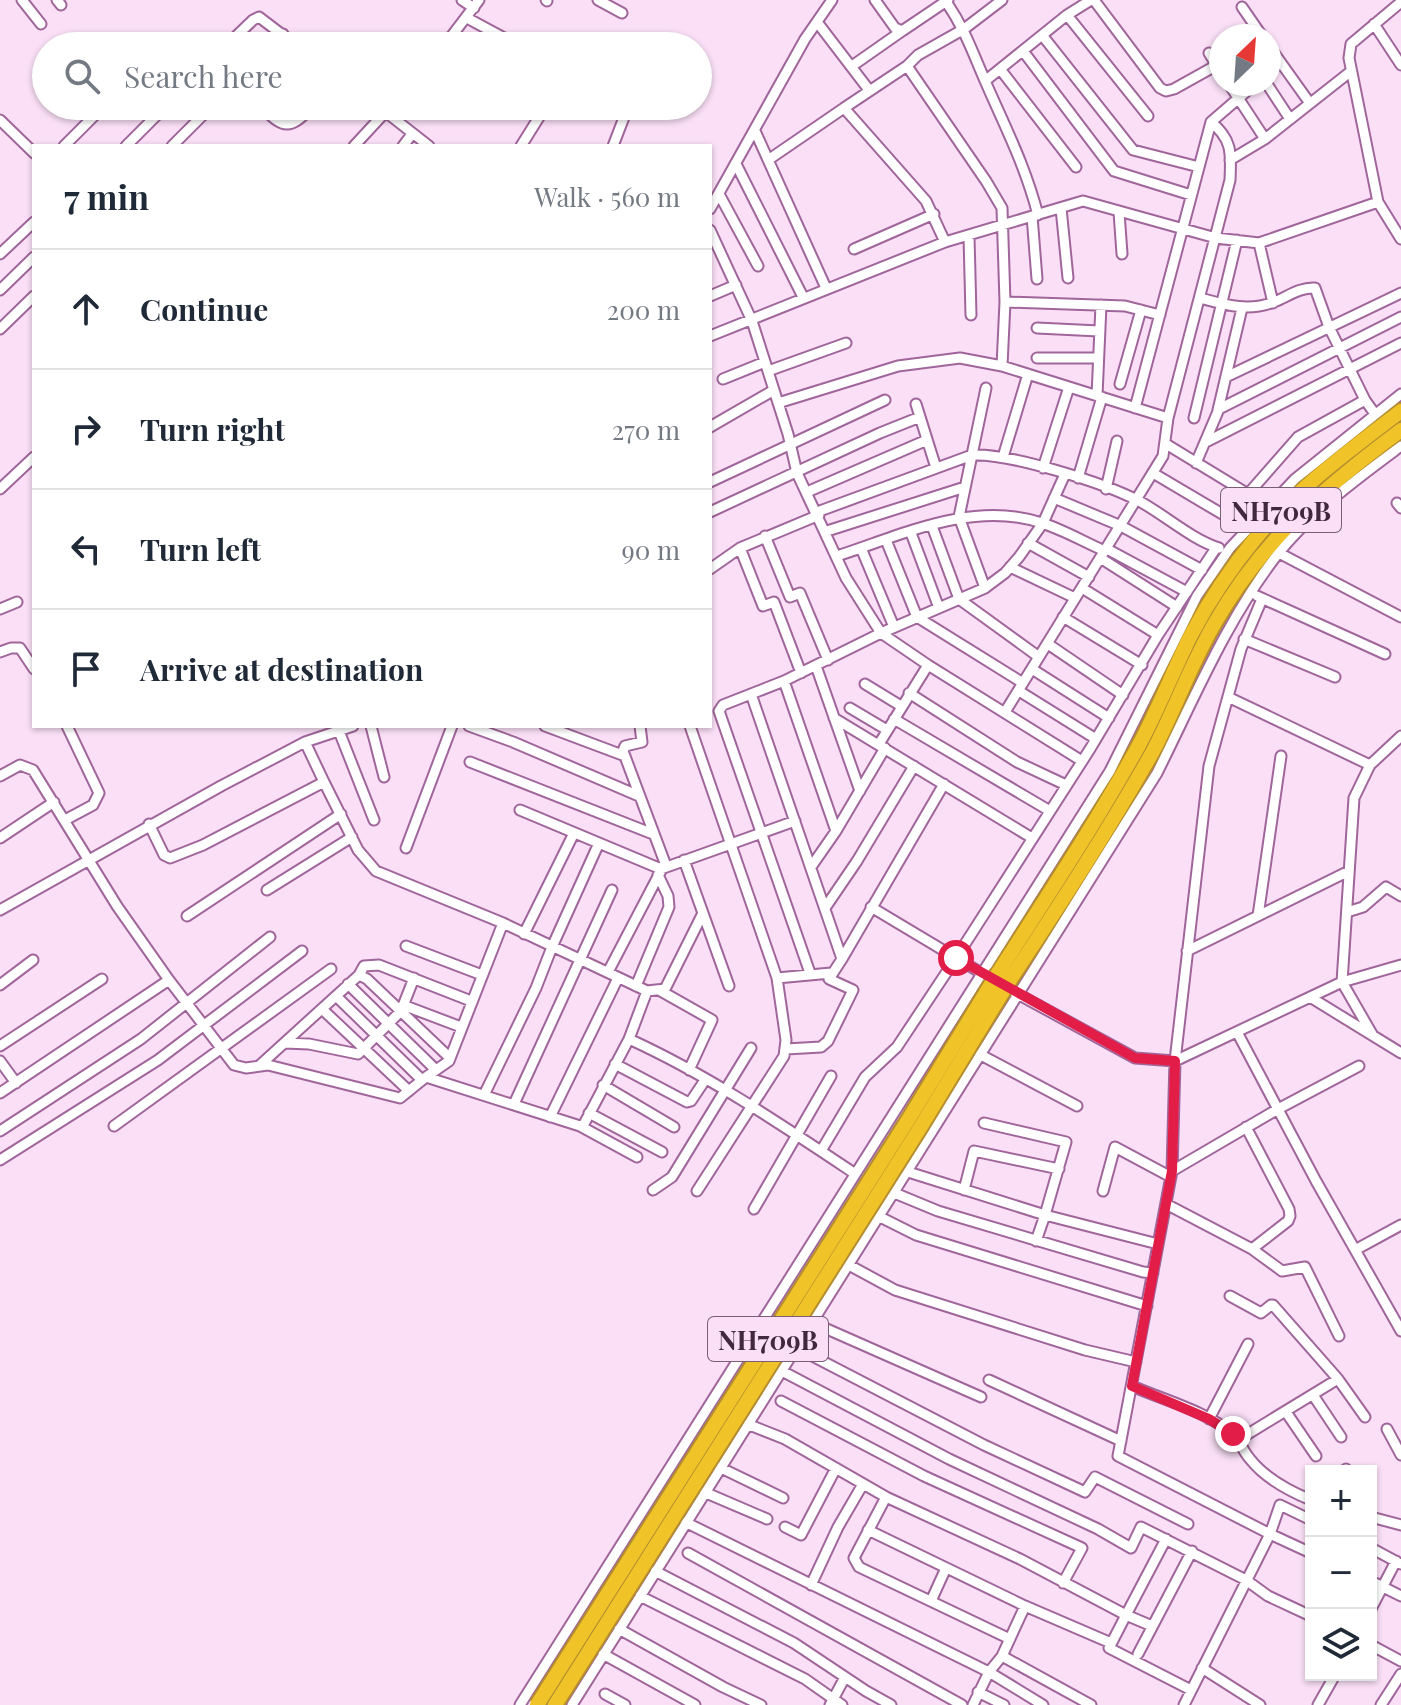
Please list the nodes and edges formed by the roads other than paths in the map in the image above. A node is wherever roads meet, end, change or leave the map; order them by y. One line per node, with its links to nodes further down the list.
1 (22, 0): 17 (street)
2 (462, 0): 11 (street)
3 (598, 0): 13 (street)
4 (815, 0): 9 (street)
5 (875, 0): 21 (street)
6 (946, 0): 20 (street); 21 (street)
7 (1002, 0): 20 (street)
8 (1093, 0): 14 (street); 34 (street)
9 (829, 3): 16 (street)
10 (1396, 3): 19 (street)
11 (476, 4): 15 (street)
12 (1242, 7): 18 (street)
13 (622, 13)
14 (1067, 15): 26 (street); 41 (street)
15 (467, 18): 24 (street); 25 (street)
16 (817, 22): 30 (street); 54 (street)
17 (41, 24)
18 (1254, 24)
19 (1374, 24): 29 (street); 33 (street)
20 (964, 29): 31 (street); 35 (street)
21 (902, 31): 30 (street)
22 (242, 32): 23 (street)
23 (281, 32)
24 (456, 32)
25 (493, 32)
26 (1042, 35): 27 (street); 70 (street)
27 (1023, 51): 32 (street); 72 (street)
28 (1281, 63): 39 (street)
29 (1401, 65)
30 (852, 66): 36 (street)
31 (907, 66): 36 (street); 81 (street)
32 (1000, 69): 35 (street); 69 (street)
33 (1350, 72): 39 (street); 73 (street)
34 (1209, 73)
35 (985, 81): 78 (street)
36 (869, 90): 40 (street)
37 (1275, 96): 42 (street)
38 (1237, 97): 53 (street); 56 (street)
39 (1309, 102): 42 (street)
40 (844, 108): 66 (street); 77 (street)
41 (1148, 116)
42 (1290, 119): 56 (street)
43 (0, 120): 65 (street)
44 (90, 120): 58 (street)
45 (152, 120): 59 (street)
46 (198, 120): 60 (street)
47 (275, 120): 48 (street)
48 (299, 120)
49 (375, 120): 61 (street)
50 (397, 120): 55 (street)
51 (537, 120): 57 (street)
52 (623, 120): 64 (street)
53 (1211, 122): 67 (street); 70 (street)
54 (755, 131): 66 (street); 68 (street)
55 (412, 134): 62 (street); 63 (street)
56 (1265, 139): 67 (street)
57 (523, 143)
58 (66, 144)
59 (128, 144)
60 (174, 144)
61 (356, 144)
62 (404, 144)
63 (426, 144)
64 (614, 144)
65 (32, 151)
66 (768, 160): 99 (street)
67 (1230, 160): 86 (street)
68 (736, 164): 71 (street); 103 (street)
69 (1076, 167)
70 (1199, 167): 72 (street)
71 (719, 194): 74 (street); 95 (street)
72 (1191, 195): 83 (street)
73 (1378, 202): 82 (street); 90 (street)
74 (712, 206)
75 (1061, 208): 76 (street); 78 (street); 96 (street)
76 (1119, 212): 83 (street); 93 (street)
77 (934, 214): 89 (street); 91 (street)
78 (1035, 216): 81 (street); 97 (street)
79 (1401, 218): 82 (street)
80 (32, 224): 92 (street)
81 (1002, 225): 85 (street); 106 (street)
82 (1393, 225): 87 (street)
83 (1181, 229): 86 (street); 113 (street)
84 (712, 234): 98 (street)
85 (969, 236): 89 (street); 112 (street)
86 (1216, 238): 88 (street); 105 (street)
87 (1401, 239)
88 (1237, 240): 90 (street); 107 (street)
89 (945, 242): 99 (street)
90 (1259, 243): 108 (street)
91 (854, 249)
92 (0, 254)
93 (1122, 254)
94 (32, 259): 100 (street)
95 (758, 266)
96 (1068, 278)
97 (1037, 279)
98 (736, 285): 102 (street); 115 (street)
99 (826, 288): 103 (street)
100 (0, 290)
101 (1401, 293): 116 (street)
102 (712, 295)
103 (803, 297): 115 (street)
104 (32, 298): 118 (street)
105 (1200, 298): 107 (street); 147 (street)
106 (1005, 302): 109 (street); 127 (street)
107 (1220, 303): 110 (street); 148 (street)
108 (1273, 303): 110 (street); 116 (street)
109 (1101, 305): 111 (street); 119 (street)
110 (1242, 308): 130 (street)
111 (1141, 310): 113 (street); 132 (street)
112 (971, 315)
113 (1160, 315): 142 (street)
114 (1401, 317): 123 (street)
115 (752, 321): 120 (street); 126 (street)
116 (1329, 327): 123 (street); 130 (street)
117 (1037, 328): 119 (street)
118 (0, 329)
119 (1099, 331): 125 (street)
120 (712, 335)
121 (846, 343): 126 (street)
122 (1401, 343): 128 (street)
123 (1339, 348): 128 (street); 144 (street)
124 (1037, 358): 125 (street)
125 (1098, 358): 137 (street)
126 (767, 366): 131 (street); 135 (street)
127 (1002, 366): 129 (street); 140 (street)
128 (1350, 369): 139 (street); 153 (street)
129 (1028, 374): 133 (street); 158 (street)
130 (1226, 377): 144 (street)
131 (723, 379)
132 (1120, 384)
133 (1069, 387): 137 (street); 162 (street)
134 (986, 388): 157 (street)
135 (774, 390): 140 (street); 149 (street)
136 (1401, 394): 145 (street)
137 (1099, 396): 142 (street); 166 (street)
138 (885, 400): 155 (street)
139 (1365, 400): 145 (street); 160 (street)
140 (778, 403): 155 (street)
141 (916, 404): 146 (street)
142 (1135, 408): 147 (street)
143 (1401, 411): 486 (highway, NH709B, bridge)
144 (1217, 412): 153 (street)
145 (1375, 414): 189 (street)
146 (920, 417): 151 (street); 163 (street)
147 (1168, 418): 154 (street)
148 (1194, 418)
149 (712, 426)
150 (1401, 430): 487 (highway, NH709B, bridge)
151 (927, 440): 161 (street); 171 (street)
152 (1117, 441): 170 (street)
153 (1207, 441): 160 (street)
154 (1166, 444): 160 (street); 164 (street)
155 (791, 446): 163 (street); 167 (street)
156 (1401, 446): 191 (street)
157 (972, 455): 158 (street); 161 (street); 168 (street)
158 (1003, 457): 162 (street)
159 (32, 459): 169 (street)
160 (1196, 463)
161 (936, 468): 175 (street)
162 (1043, 468): 165 (street)
163 (797, 473): 171 (street); 174 (street)
164 (1153, 473): 173 (street); 177 (street)
165 (1065, 474): 166 (street); 172 (street)
166 (1078, 478): 170 (street)
167 (712, 481)
168 (965, 487): 176 (street); 181 (street)
169 (0, 489)
170 (1106, 489): 173 (street)
171 (807, 492): 175 (street)
172 (1054, 498): 178 (street); 180 (street)
173 (1137, 500): 180 (street); 188 (street)
174 (712, 511)
175 (818, 513): 181 (street); 183 (street)
176 (959, 517): 178 (street); 179 (street); 197 (street)
177 (1229, 518)
178 (1043, 523): 185 (street); 190 (street)
179 (932, 526): 182 (street); 202 (street)
180 (1121, 526): 190 (street); 195 (street)
181 (827, 531): 192 (street)
182 (911, 533): 184 (street); 206 (street)
183 (765, 536): 186 (street); 219 (street)
184 (886, 540): 187 (street); 208 (street)
185 (1028, 543): 193 (street); 196 (street)
186 (740, 548): 194 (street); 225 (street)
187 (861, 548): 192 (street); 211 (street)
188 (1216, 548): 189 (street); 195 (street)
189 (1230, 548): 313 (street)
190 (1104, 553): 196 (street); 199 (street); 205 (street)
191 (1279, 553): 200 (street); 210 (street)
192 (837, 556): 212 (street)
193 (1010, 567): 197 (street); 201 (street)
194 (712, 568)
195 (1202, 570): 199 (street)
196 (1089, 577): 198 (street)
197 (985, 588): 202 (street)
198 (1082, 588): 201 (street); 213 (street)
199 (1187, 592): 205 (street)
200 (1250, 593): 203 (street); 330 (street)
201 (1075, 598): 209 (street)
202 (959, 599): 206 (street); 218 (street)
203 (1262, 599): 214 (street); 217 (street)
204 (17, 602): 207 (street)
205 (1177, 607): 213 (street)
206 (939, 608): 208 (street)
207 (0, 609)
208 (917, 617): 211 (street); 229 (street)
209 (1063, 617): 215 (street); 221 (street)
210 (1401, 617)
211 (894, 627): 212 (street)
212 (881, 633): 219 (street); 220 (street)
213 (1158, 635): 221 (street)
214 (1244, 639): 226 (street); 233 (street)
215 (1048, 644): 218 (street); 232 (street)
216 (0, 652): 222 (street)
217 (1385, 654)
218 (1039, 657): 224 (street)
219 (828, 660): 223 (street)
220 (928, 665): 230 (street); 236 (street)
221 (1142, 665): 232 (street)
222 (32, 666)
223 (816, 666): 225 (street); 237 (street)
224 (1032, 669): 229 (street); 238 (street)
225 (801, 673): 227 (street)
226 (1335, 677)
227 (784, 681): 231 (street); 274 (street)
228 (865, 684): 234 (street)
229 (1021, 687): 236 (street); 250 (street)
230 (909, 693): 234 (street); 263 (street)
231 (751, 694): 272 (street); 276 (street)
232 (1123, 695): 238 (street)
233 (1228, 697): 257 (street); 305 (street)
234 (901, 706): 239 (street)
235 (850, 708): 248 (street)
236 (1005, 712): 255 (street)
237 (834, 718): 252 (street); 264 (street)
238 (1109, 718): 250 (street)
239 (894, 719): 248 (street); 268 (street)
240 (68, 728): 270 (street)
241 (338, 728): 251 (street); 271 (street)
242 (372, 728): 260 (street)
243 (451, 728): 283 (street)
244 (474, 728): 265 (street)
245 (550, 728): 253 (street)
246 (640, 728): 253 (street)
247 (691, 728): 281 (street)
248 (887, 730): 252 (street)
249 (1401, 736): 257 (street)
250 (1096, 739): 255 (street)
251 (305, 742): 261 (street); 273 (street)
252 (882, 746): 258 (street); 264 (street)
253 (625, 756): 265 (street)
254 (1281, 756): 298 (street)
255 (1082, 761): 263 (street)
256 (470, 762): 277 (street)
257 (1370, 765): 287 (street)
258 (914, 766): 262 (street); 293 (street)
259 (0, 776): 266 (street)
260 (384, 777)
261 (324, 782): 269 (street); 273 (street)
262 (944, 784): 280 (street); 292 (street)
263 (1066, 785): 268 (street)
264 (860, 791): 274 (street)
265 (639, 796): 277 (street)
266 (54, 802): 270 (street); 279 (street)
267 (520, 810): 275 (street)
268 (1050, 811): 280 (street)
269 (341, 814): 278 (street); 297 (street)
270 (65, 820): 284 (street)
271 (374, 820)
272 (795, 821): 276 (street); 286 (street)
273 (149, 824): 284 (street)
274 (836, 831): 286 (street)
275 (574, 833): 282 (street); 300 (street)
276 (762, 833): 281 (street); 314 (street)
277 (653, 834): 288 (street)
278 (352, 837): 289 (street); 299 (street)
279 (0, 838)
280 (1032, 838): 307 (street)
281 (729, 842): 285 (street); 320 (street)
282 (599, 843): 288 (street); 303 (street)
283 (406, 848)
284 (89, 860): 294 (street); 322 (street)
285 (684, 860): 288 (street); 296 (street)
286 (811, 867): 293 (street)
287 (1349, 871): 295 (street); 298 (street)
288 (659, 872): 312 (street); 326 (street)
289 (267, 890)
290 (612, 890): 306 (street)
291 (1401, 896): 295 (street)
292 (871, 907): 307 (street); 308 (street)
293 (825, 908): 308 (street)
294 (0, 910)
295 (1347, 912): 323 (street)
296 (703, 913): 327 (street); 328 (street)
297 (187, 916)
298 (1258, 916): 305 (street)
299 (503, 923): 300 (street); 317 (street)
300 (524, 934): 303 (street)
301 (270, 937): 334 (street)
302 (406, 946): 317 (street)
303 (552, 947): 306 (street); 368 (street)
304 (302, 951): 338 (street)
305 (1187, 951): 354 (street)
306 (580, 958): 312 (street); 369 (street)
307 (956, 958): 313 (street); 382 (street)
308 (842, 959): 315 (street)
309 (33, 960): 325 (street)
310 (1401, 965): 323 (street)
311 (331, 969): 346 (street)
312 (608, 972): 319 (street)
313 (980, 972): 330 (street); 388 (street)
314 (810, 973): 315 (street); 320 (street)
315 (831, 973): 349 (street)
316 (359, 975): 318 (street); 324 (street); 335 (street)
317 (482, 975): 333 (street)
318 (414, 978): 333 (street); 335 (street)
319 (618, 978): 326 (street); 374 (street)
320 (777, 978): 349 (street)
321 (102, 979): 345 (street)
322 (169, 980): 334 (street); 363 (street)
323 (1342, 982): 332 (street); 341 (street)
324 (348, 984): 331 (street); 337 (street)
325 (0, 985)
326 (636, 986): 329 (street)
327 (729, 986)
328 (659, 990): 329 (street); 359 (street)
329 (647, 991): 343 (street)
330 (1017, 994): 351 (street); 354 (street)
331 (336, 996): 336 (street); 342 (street)
332 (1310, 997): 340 (street); 341 (street)
333 (471, 1001): 339 (street)
334 (186, 1004): 338 (street); 380 (street)
335 (402, 1008): 337 (street); 339 (street); 352 (street)
336 (322, 1009): 344 (street); 347 (street)
337 (388, 1023): 342 (street); 358 (street)
338 (202, 1026): 346 (street); 385 (street)
339 (461, 1027): 352 (street)
340 (1237, 1032): 354 (street); 372 (street)
341 (1372, 1034): 350 (street)
342 (376, 1036): 347 (street); 361 (street)
343 (629, 1039): 355 (street); 359 (street)
344 (285, 1043): 347 (street); 356 (street)
345 (0, 1046)
346 (220, 1048): 356 (street); 376 (street)
347 (365, 1048): 365 (street)
348 (751, 1048): 366 (street)
349 (786, 1049): 371 (street)
350 (1401, 1053)
351 (979, 1054): 370 (street); 387 (street)
352 (450, 1058): 358 (street)
353 (0, 1061): 363 (street)
354 (1175, 1061): 389 (street)
355 (615, 1064): 362 (street); 364 (street)
356 (260, 1065): 365 (street)
357 (1359, 1066): 372 (street)
358 (436, 1070): 361 (street)
359 (689, 1070): 362 (street)
360 (831, 1076): 381 (street)
361 (424, 1079): 365 (street); 368 (street)
362 (705, 1080): 366 (street)
363 (16, 1083): 367 (street)
364 (603, 1085): 373 (street); 378 (street)
365 (409, 1091)
366 (724, 1092): 371 (street); 390 (street)
367 (0, 1093)
368 (484, 1095): 369 (street)
369 (514, 1104): 374 (street)
370 (1077, 1106)
371 (750, 1107): 381 (street); 392 (street)
372 (1278, 1109): 379 (street); 403 (street)
373 (589, 1113): 377 (street); 383 (street)
374 (550, 1117): 377 (street)
375 (984, 1123): 386 (street)
376 (114, 1126)
377 (580, 1126): 384 (street)
378 (674, 1127)
379 (1246, 1127): 389 (street); 402 (street)
380 (0, 1131)
381 (798, 1136): 382 (street); 396 (street)
382 (821, 1151): 388 (street)
383 (662, 1152)
384 (637, 1157)
385 (0, 1160)
386 (1059, 1169): 391 (street); 397 (street)
387 (905, 1171): 391 (street); 394 (street)
388 (854, 1173): 485 (street)
389 (1172, 1174): 393 (street); 395 (street)
390 (653, 1190)
391 (964, 1190): 397 (street)
392 (697, 1191)
393 (1103, 1191)
394 (892, 1192): 398 (street); 400 (street)
395 (1166, 1204): 401 (street); 402 (street)
396 (754, 1209)
397 (1045, 1215): 400 (street); 401 (street)
398 (878, 1216): 404 (street); 407 (street)
399 (1401, 1225): 403 (street)
400 (1036, 1241): 405 (street)
401 (1158, 1244): 405 (street)
402 (1252, 1249): 410 (street)
403 (1355, 1250): 409 (street)
404 (847, 1264): 408 (street); 413 (street)
405 (1153, 1273): 407 (street)
406 (1230, 1296): 415 (street)
407 (1147, 1306): 413 (street)
408 (811, 1322): 412 (street); 419 (street)
409 (1401, 1331)
410 (1339, 1336)
411 (1248, 1344): 423 (street)
412 (795, 1347): 414 (street); 441 (street)
413 (1136, 1362): 417 (street)
414 (780, 1370): 424 (street); 447 (street)
415 (1338, 1379): 418 (street); 422 (street)
416 (989, 1380): 428 (street)
417 (1132, 1386): 423 (street); 428 (street)
418 (1313, 1395): 421 (street); 426 (street)
419 (981, 1397)
420 (781, 1401): 456 (street)
421 (1286, 1412): 427 (street); 430 (street)
422 (1365, 1417)
423 (1209, 1419): 427 (street)
424 (750, 1425): 431 (street); 432 (street)
425 (1387, 1429): 429 (street)
426 (1341, 1437)
427 (1238, 1440): 436 (street)
428 (1121, 1441): 446 (street)
429 (1401, 1455)
430 (1316, 1456)
431 (719, 1467): 434 (street); 437 (street)
432 (836, 1468): 433 (street); 444 (street)
433 (863, 1484): 435 (street); 458 (street)
434 (711, 1495): 439 (street); 443 (street)
435 (886, 1497): 445 (street); 456 (street)
436 (1305, 1497)
437 (783, 1498)
438 (1305, 1517): 446 (street)
439 (767, 1519)
440 (1377, 1519): 442 (street)
441 (1188, 1524)
442 (1401, 1525)
443 (694, 1526): 454 (street); 458 (street)
444 (785, 1527)
445 (868, 1530): 453 (street); 463 (street)
446 (1270, 1534): 448 (street); 455 (street)
447 (1166, 1539): 449 (street); 466 (street)
448 (1305, 1550)
449 (1192, 1551): 455 (street); 467 (street)
450 (1377, 1551): 452 (street)
451 (688, 1553): 493 (street)
452 (1398, 1562): 459 (street)
453 (946, 1568): 463 (street); 464 (street)
454 (662, 1575): 462 (street); 479 (street)
455 (1246, 1580): 465 (street); 476 (street)
456 (1063, 1583): 466 (street)
457 (1377, 1584): 459 (street)
458 (811, 1585): 477 (street)
459 (1383, 1587): 460 (street); 461 (street)
460 (1401, 1596)
461 (1377, 1598)
462 (646, 1599): 468 (street); 484 (street)
463 (931, 1601): 469 (street)
464 (1025, 1606): 469 (street); 470 (street)
465 (1305, 1613)
466 (1126, 1615): 467 (street); 470 (street)
467 (1152, 1626): 472 (street)
468 (626, 1633): 474 (street); 491 (street)
469 (1010, 1639): 473 (street)
470 (1111, 1643): 481 (street)
471 (1377, 1648): 475 (street)
472 (1138, 1654)
473 (1002, 1656): 477 (street); 497 (street)
474 (609, 1658): 488 (street); 490 (street)
475 (1401, 1661)
476 (1202, 1668): 481 (street); 499 (street)
477 (989, 1672): 482 (street); 496 (street)
478 (1401, 1674): 501 (street)
479 (845, 1677): 484 (street); 492 (street)
480 (1332, 1681): 500 (street)
481 (1191, 1690): 498 (street)
482 (978, 1692): 494 (street); 495 (street)
483 (605, 1694): 489 (street)
484 (835, 1703)
485 (520, 1705)
486 (537, 1705)
487 (555, 1705)
488 (572, 1705)
489 (625, 1705)
490 (695, 1705)
491 (761, 1705)
492 (891, 1705)
493 (962, 1705)
494 (973, 1705)
495 (1004, 1705)
496 (1043, 1705)
497 (1091, 1705)
498 (1184, 1705)
499 (1260, 1705)
500 (1318, 1705)
501 (1381, 1705)

